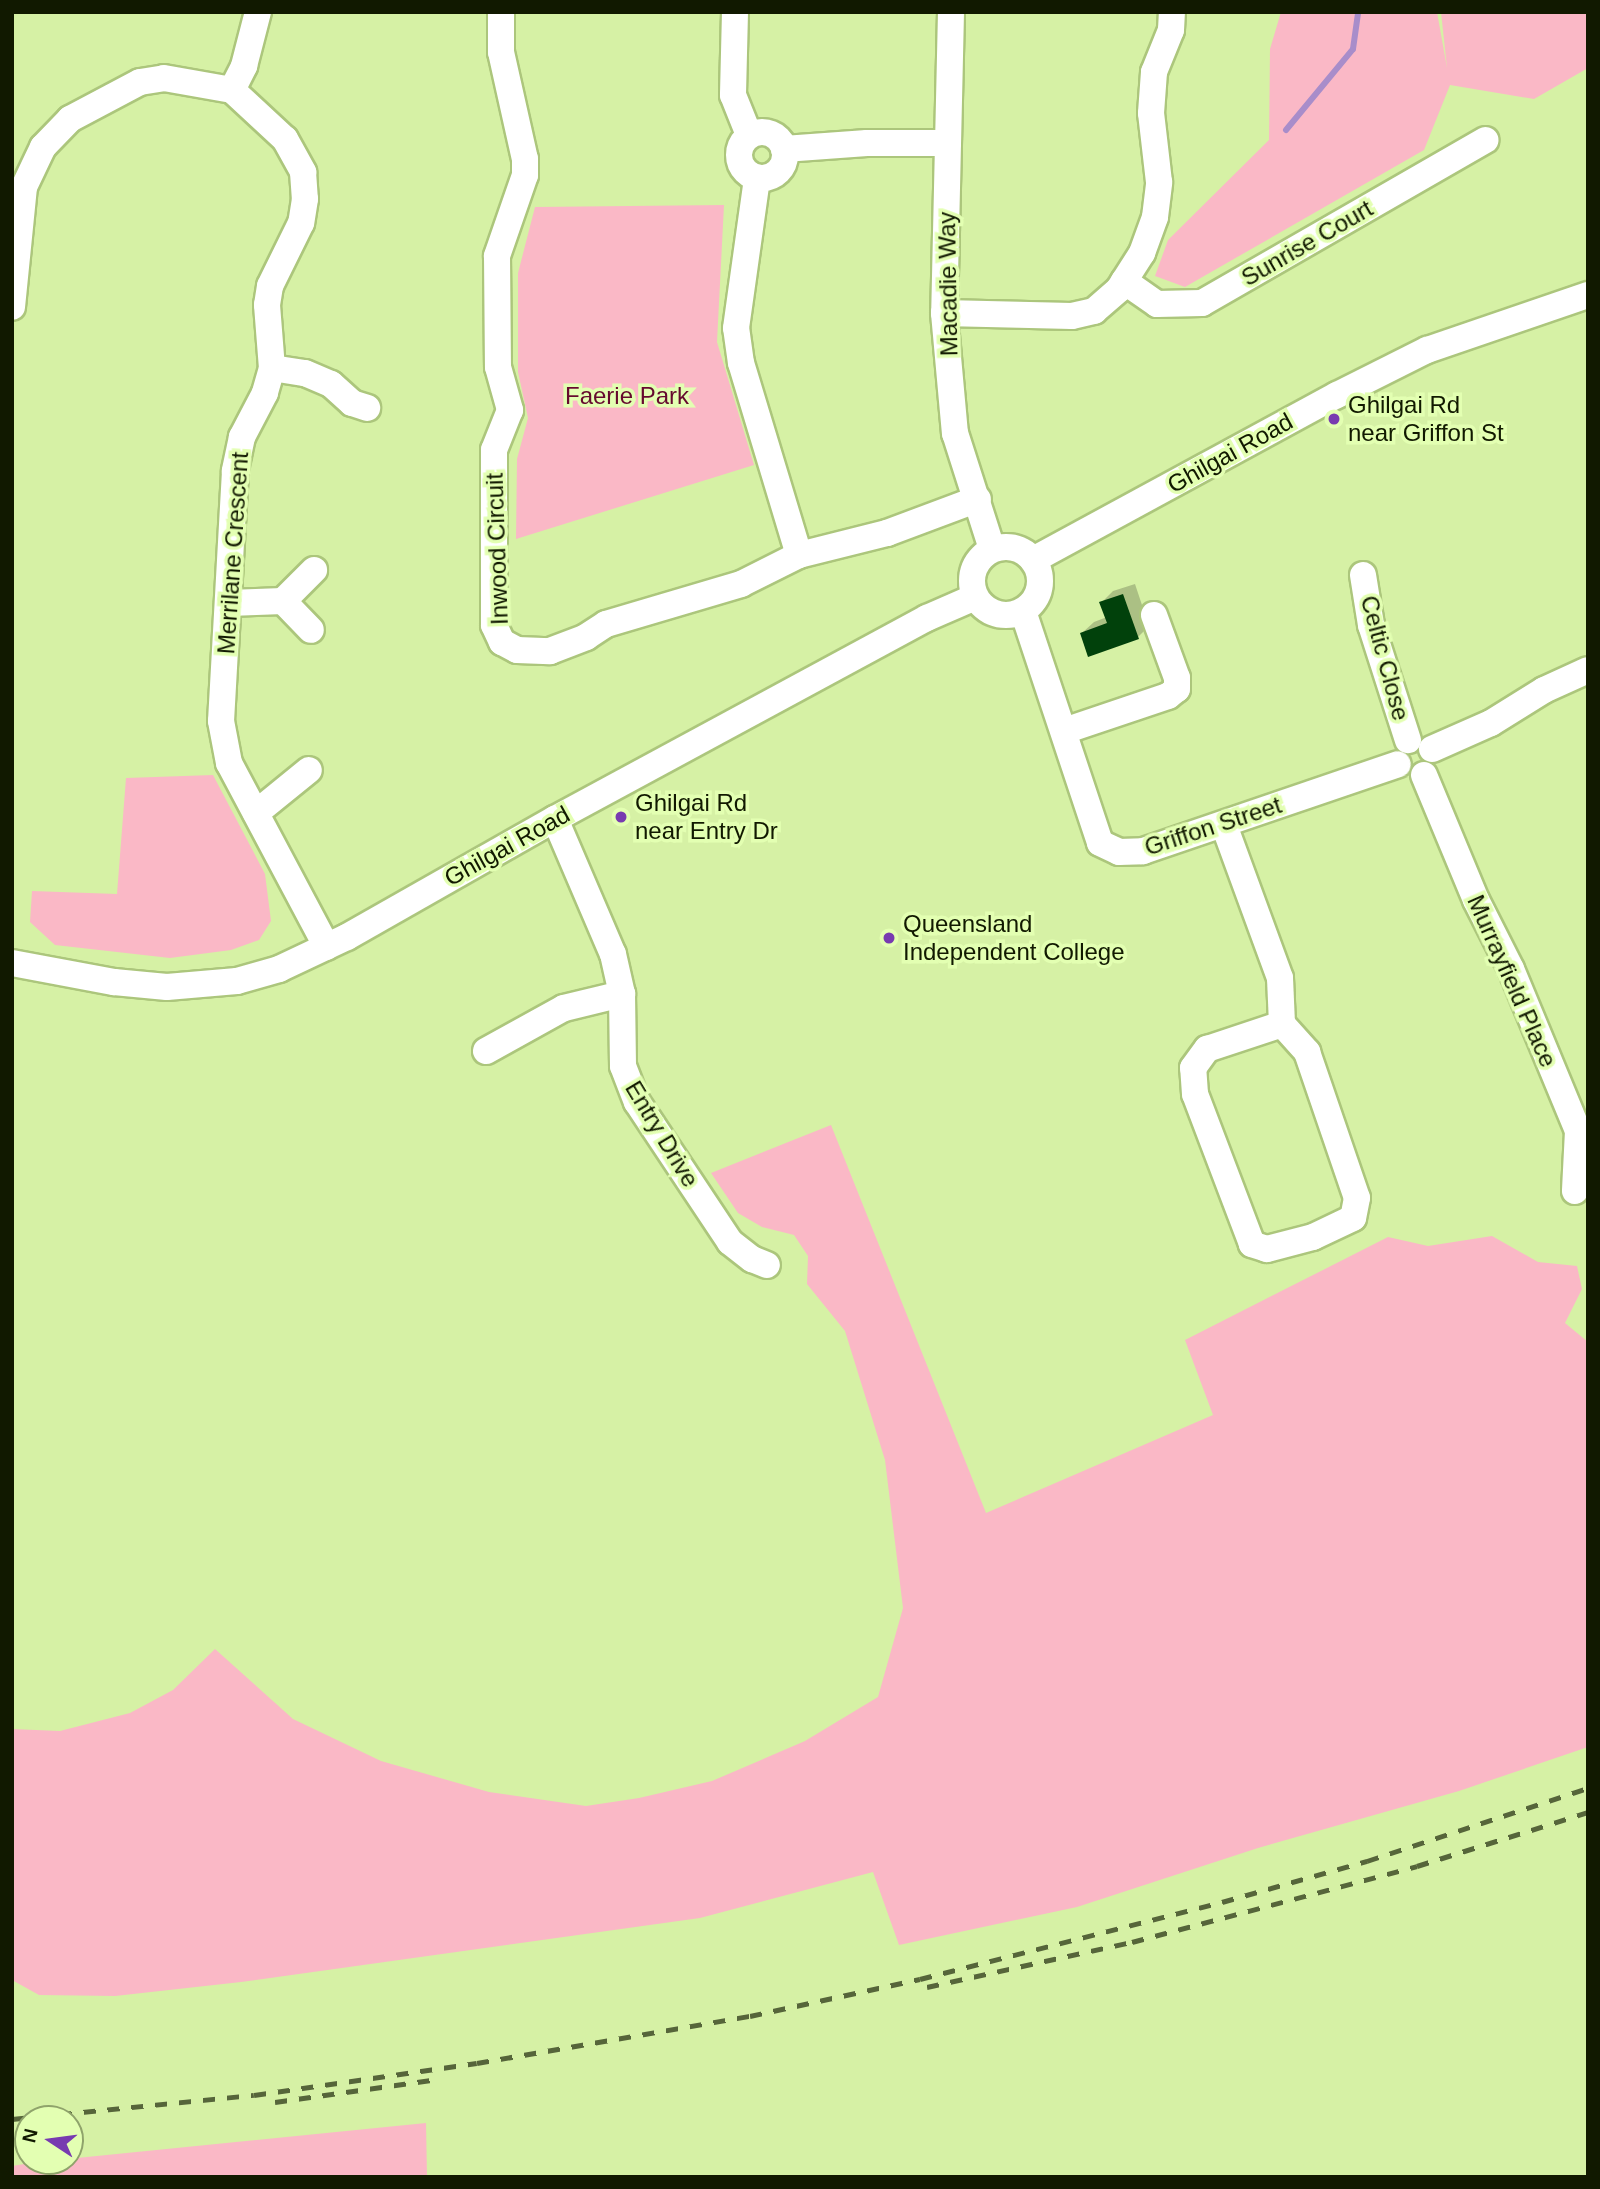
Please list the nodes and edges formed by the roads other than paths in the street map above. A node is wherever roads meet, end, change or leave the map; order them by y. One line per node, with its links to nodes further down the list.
1 (258, 12): 6 (street)
2 (502, 12): 20 (street, Inwood Circuit)
3 (735, 12): 7 (street)
4 (951, 12): 9 (street, Macadie Way)
5 (1172, 12): 12 (street)
6 (232, 90): 14 (street); 16 (street, Merrilane Crescent)
7 (749, 135): 10 (street); 11 (street)
8 (1486, 140): 12 (street, Sunrise Court)
9 (947, 143): 10 (street); 15 (street, Macadie Way)
10 (784, 149): 11 (street)
11 (757, 177): 20 (street)
12 (1124, 281): 15 (street)
13 (1588, 295): 21 (street, Ghilgai Road)
14 (12, 307)
15 (944, 313): 18 (street, Macadie Way)
16 (272, 368): 17 (street); 26 (street, Merrilane Crescent)
17 (367, 408)
18 (978, 499): 19 (street, Macadie Way); 20 (street)
19 (992, 549): 21 (street); 24 (street)
20 (799, 555)
21 (1033, 560): 27 (street)
22 (314, 570): 25 (street)
23 (1363, 575): 33 (street, Celtic Close)
24 (975, 597): 27 (street); 37 (street, Ghilgai Road)
25 (283, 601): 26 (street); 29 (street)
26 (229, 603): 36 (street, Merrilane Crescent)
27 (1023, 611): 31 (street, Griffon Street)
28 (1154, 615): 31 (street)
29 (311, 631)
30 (1588, 670): 32 (street)
31 (1064, 731): 38 (street, Griffon Street)
32 (1433, 749): 33 (street); 35 (street)
33 (1403, 752): 35 (street); 38 (street, Griffon Street)
34 (309, 770): 36 (street)
35 (1424, 775): 44 (street, Murrayfield Place)
36 (256, 813): 39 (street, Merrilane Crescent)
37 (555, 819): 39 (street, Ghilgai Road); 41 (street, Entry Drive)
38 (1224, 825): 42 (street)
39 (327, 947): 40 (street, Ghilgai Road)
40 (12, 963)
41 (622, 994): 43 (street); 45 (street, Entry Drive)
42 (1282, 1024): 42 (street)
43 (486, 1051)
44 (1575, 1191)
45 (767, 1265)

